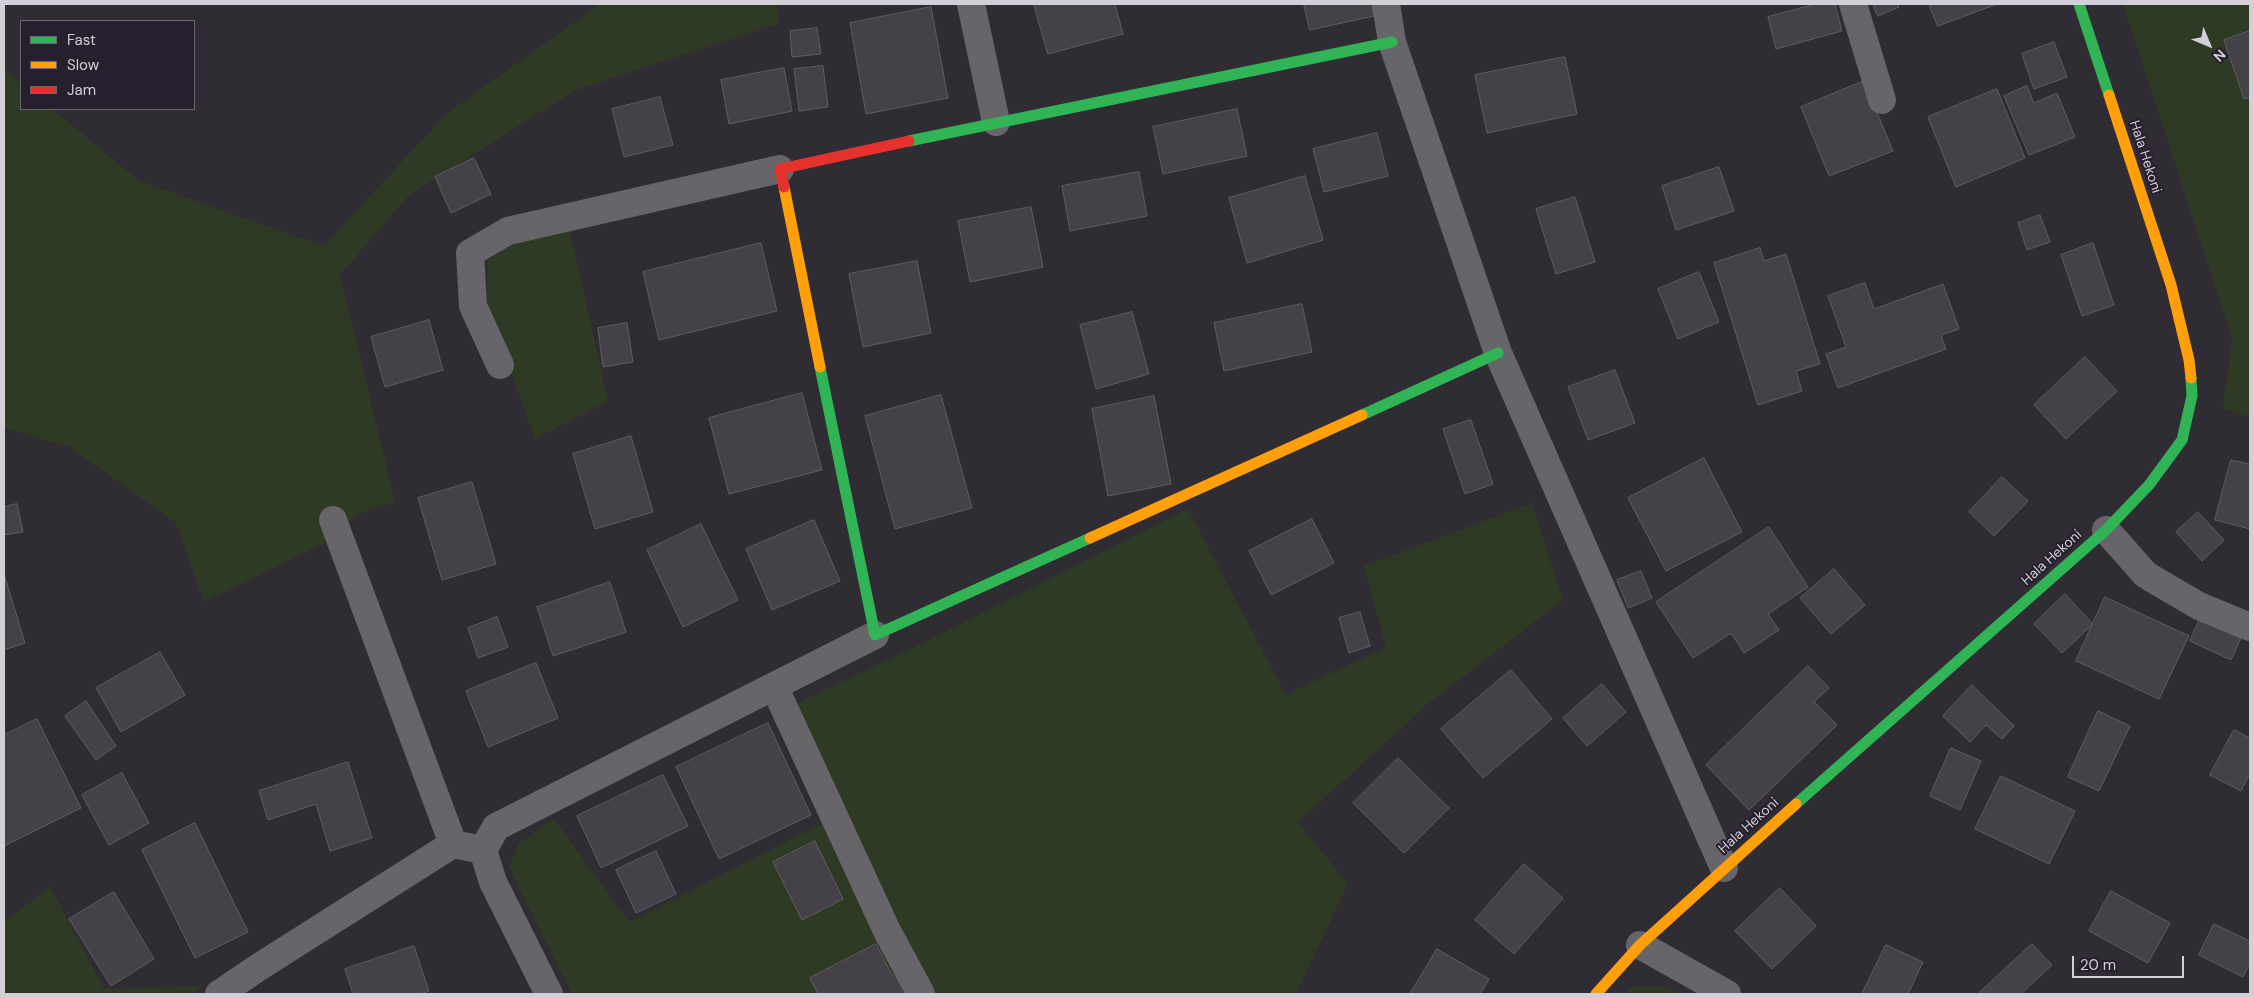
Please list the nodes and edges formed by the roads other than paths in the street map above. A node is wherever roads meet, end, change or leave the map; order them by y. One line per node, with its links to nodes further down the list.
1 (971, 4): 7 (street)
2 (1386, 4): 5 (street)
3 (1853, 4): 6 (street)
4 (2078, 4): 12 (street, Hala Hekoni)
5 (1392, 42): 7 (street); 9 (street)
6 (1882, 100)
7 (996, 122): 8 (street)
8 (780, 169): 10 (street); 14 (street)
9 (1498, 353): 14 (street); 18 (street)
10 (500, 365)
11 (333, 520): 16 (street)
12 (2106, 530): 13 (street); 18 (street, Hala Hekoni)
13 (2250, 627)
14 (875, 635): 15 (street)
15 (774, 686): 17 (street); 22 (street)
16 (453, 844): 17 (street); 20 (street)
17 (483, 850): 21 (street)
18 (1724, 868): 19 (street, Hala Hekoni)
19 (1640, 946): 23 (street, Hala Hekoni); 24 (street)
20 (219, 994)
21 (549, 994)
22 (921, 994)
23 (1596, 994)
24 (1726, 994)

